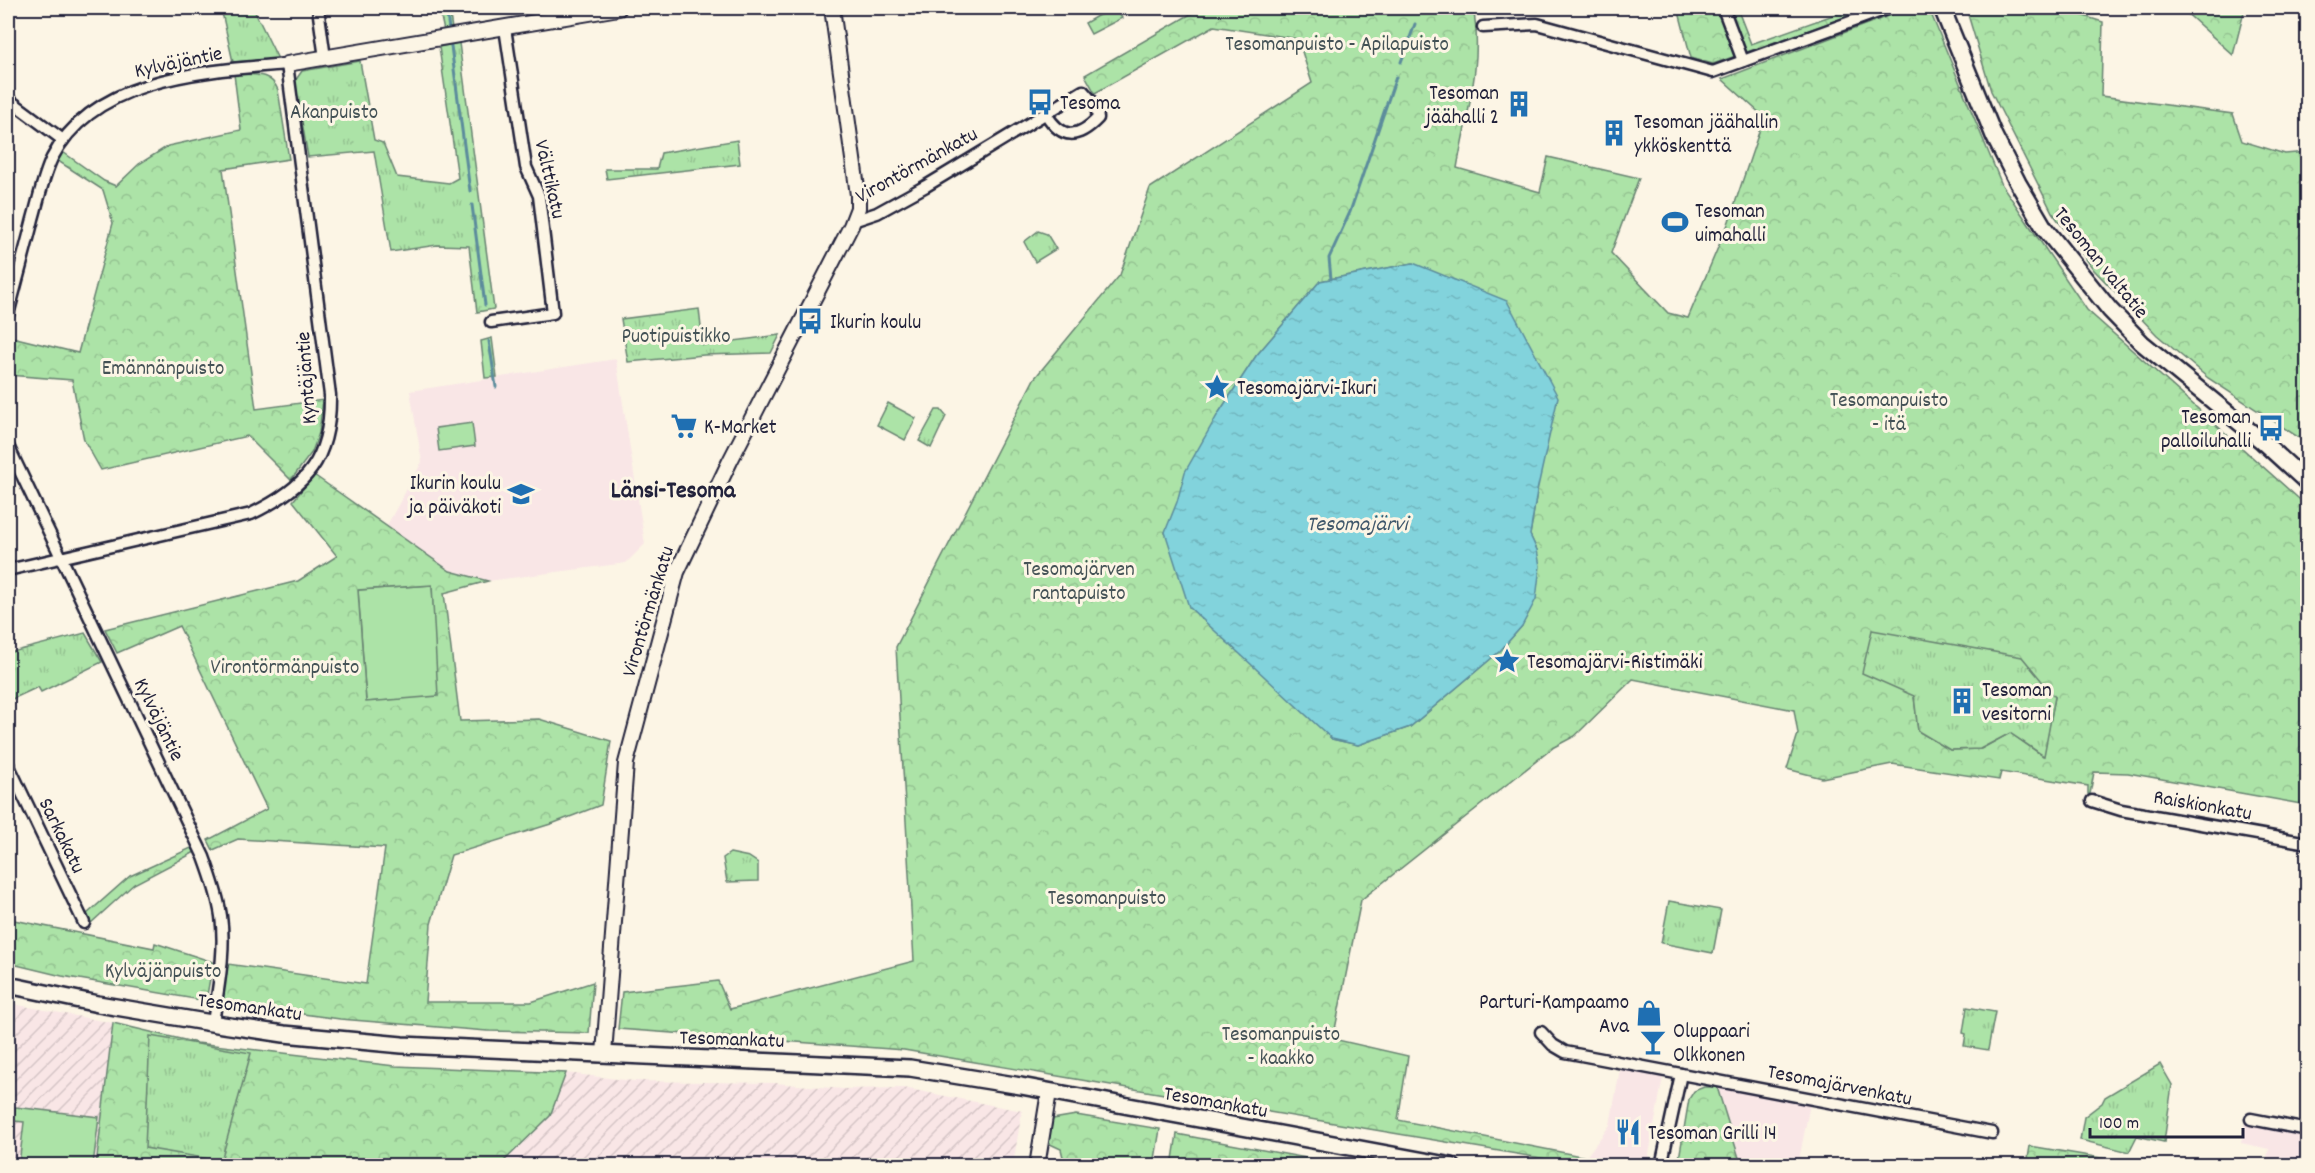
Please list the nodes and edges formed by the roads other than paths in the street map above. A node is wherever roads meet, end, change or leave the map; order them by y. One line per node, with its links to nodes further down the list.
1 (318, 8): 9 (street)
2 (619, 8): 8 (street)
3 (832, 8): 15 (street)
4 (1723, 8): 10 (street)
5 (1889, 8): 10 (street)
6 (1942, 8): 19 (main road, Tesoman valtatie)
7 (1483, 27): 10 (street)
8 (505, 28): 9 (street); 17 (street, Välttikatu)
9 (325, 58): 11 (street)
10 (1743, 61)
11 (286, 64): 14 (street, Kylväjäntie); 20 (street, Kyntäjäntie)
12 (8, 99): 14 (street)
13 (1046, 114): 13 (street, Virontörmänkatu); 15 (street, Virontörmänkatu)
14 (63, 140): 16 (street, Kylväjäntie)
15 (853, 221): 29 (street, Virontörmänkatu)
16 (8, 315)
17 (491, 322)
18 (8, 446): 20 (street, Kylväjäntie)
19 (2307, 483)
20 (61, 558): 21 (street, Kyntäjäntie); 27 (street, Kylväjäntie)
21 (8, 570)
22 (8, 764): 25 (street, Sarkakatu)
23 (2092, 801): 24 (street, Raiskionkatu)
24 (2307, 843)
25 (84, 923)
26 (8, 985): 27 (main road, Tesomankatu)
27 (213, 1023): 29 (main road, Tesomankatu)
28 (1541, 1032): 30 (street, Tesomajärvenkatu)
29 (604, 1054): 31 (main road, Tesomankatu)
30 (1681, 1074): 34 (street, Tesomajärvenkatu); 37 (street)
31 (1049, 1092): 35 (street); 36 (main road, Tesomankatu)
32 (2251, 1119): 33 (street)
33 (2307, 1130)
34 (1992, 1134)
35 (1037, 1166)
36 (1452, 1166)
37 (1661, 1166)

